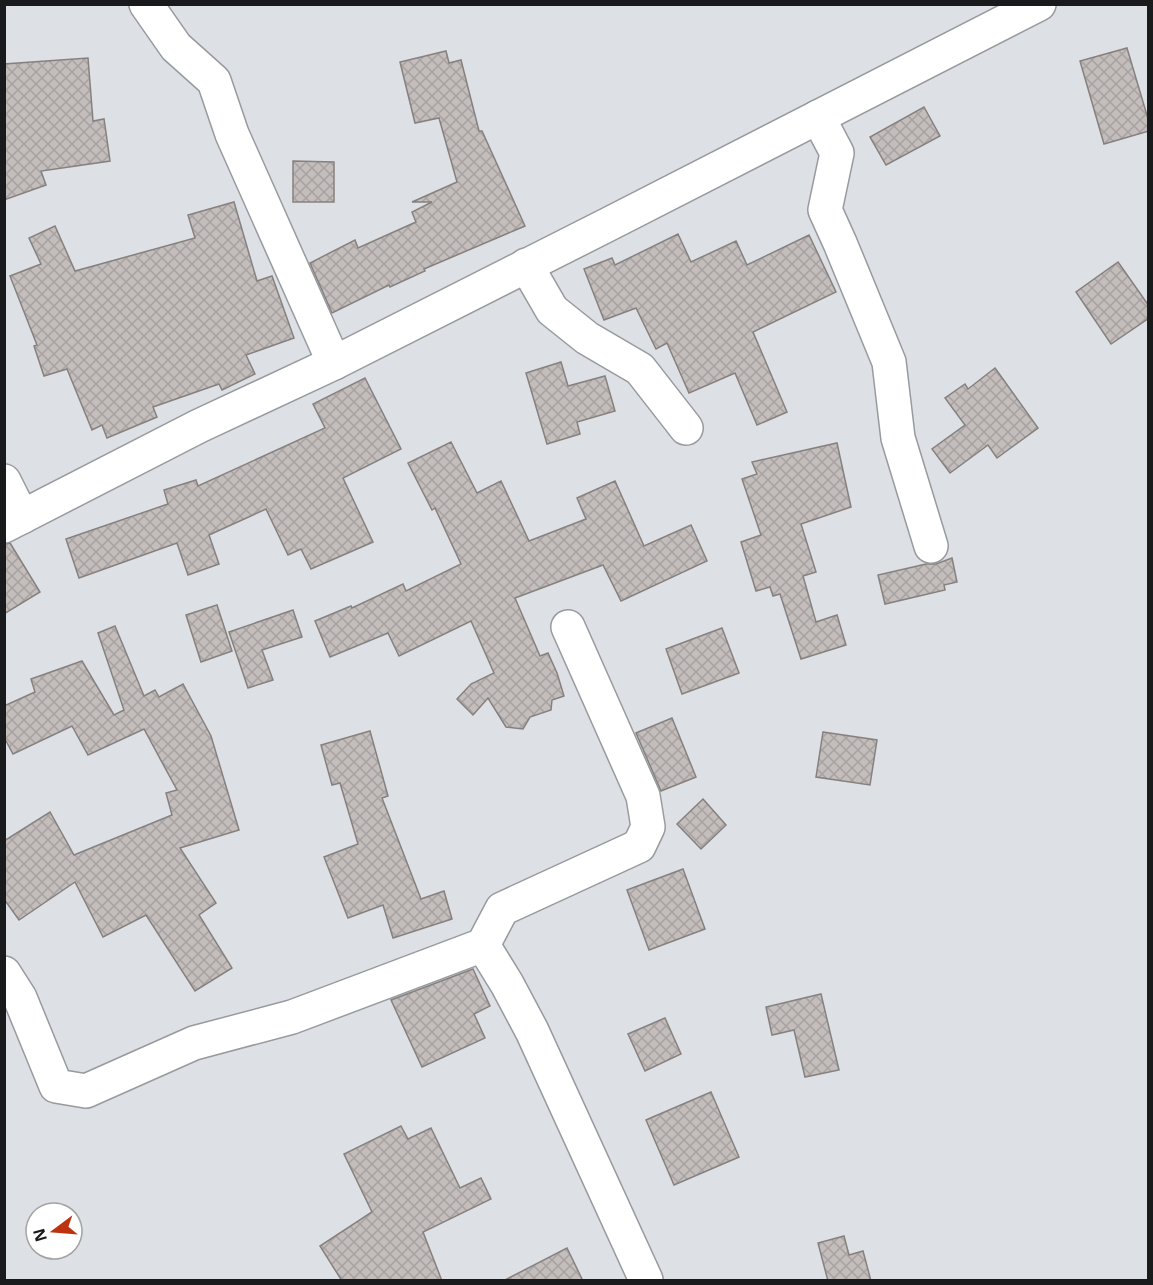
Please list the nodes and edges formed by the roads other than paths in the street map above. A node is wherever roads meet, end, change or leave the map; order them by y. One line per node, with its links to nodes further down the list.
1 (146, 4): 5 (street)
2 (1039, 4): 3 (street)
3 (818, 117): 4 (street); 9 (street)
4 (526, 265): 5 (street); 6 (street)
5 (334, 363): 8 (street)
6 (686, 428)
7 (4, 481): 8 (street)
8 (13, 522)
9 (931, 546)
10 (568, 627): 11 (street)
11 (483, 945): 12 (street); 13 (street)
12 (4, 973)
13 (646, 1281)

